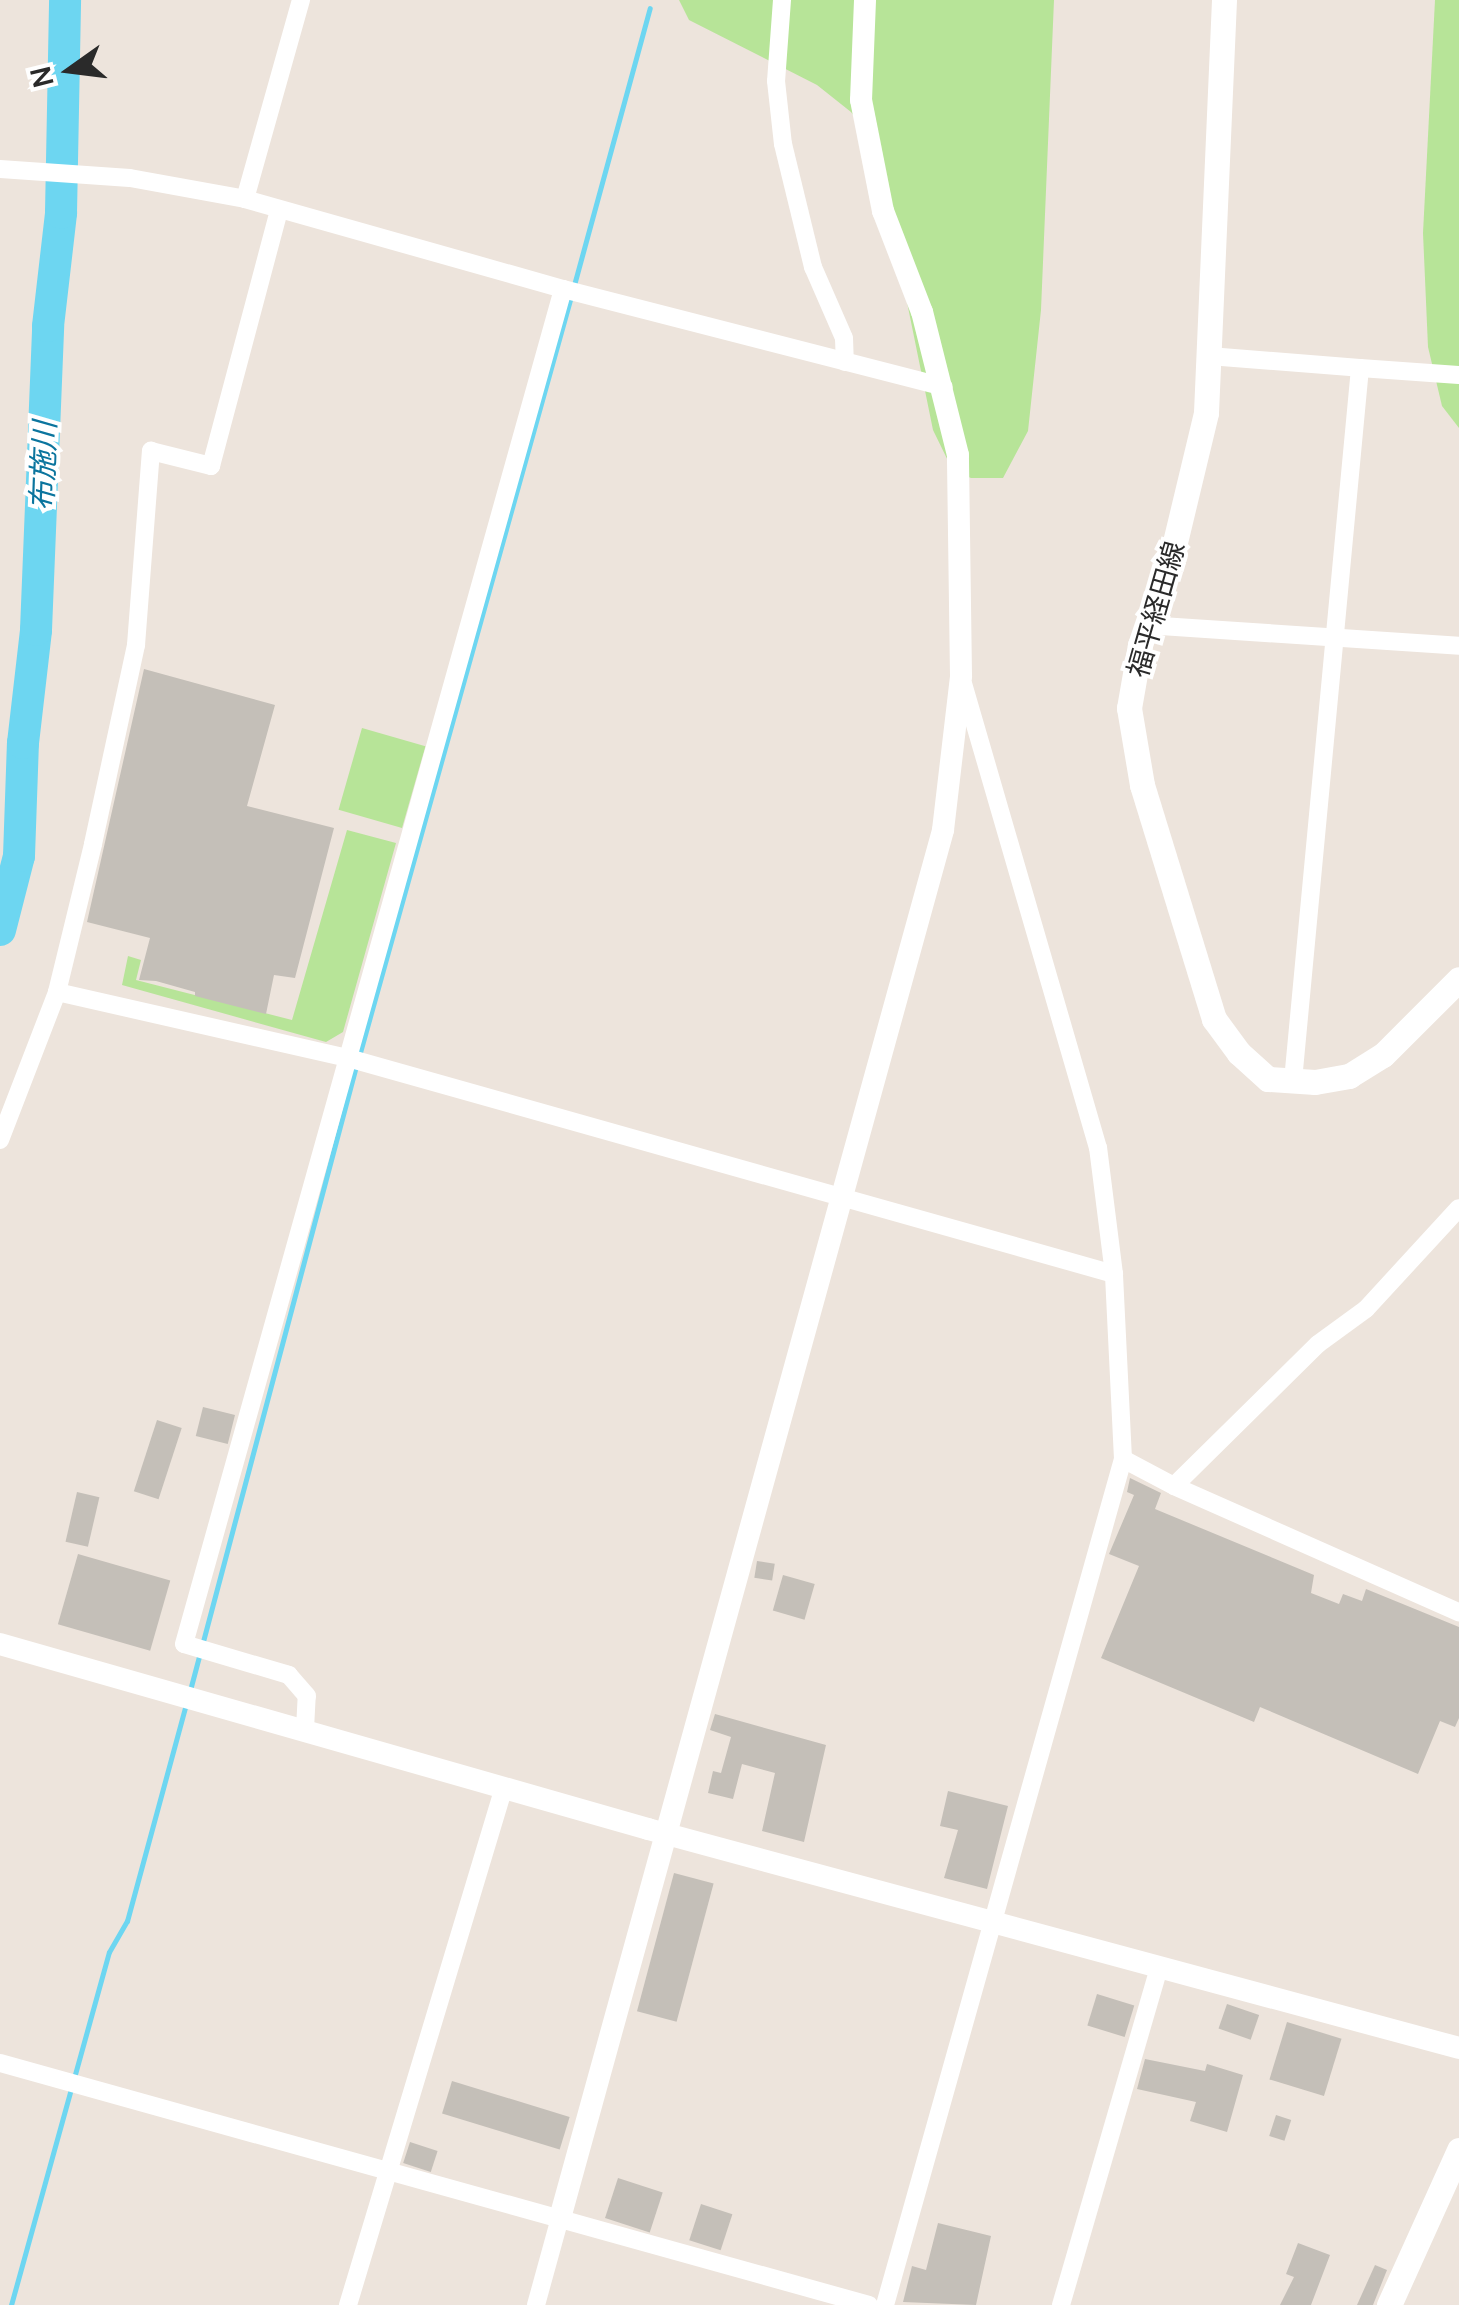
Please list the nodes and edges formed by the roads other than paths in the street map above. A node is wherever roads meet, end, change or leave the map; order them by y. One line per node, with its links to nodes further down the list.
1 (301, 0): 6 (street)
2 (782, 0): 10 (street)
3 (865, 0): 13 (street)
4 (1224, 0): 9 (main road, 福平経田線)
5 (5, 168): 6 (street)
6 (245, 200): 7 (street)
7 (279, 210): 8 (street); 19 (street)
8 (563, 289): 10 (street); 20 (street)
9 (1209, 356): 11 (street); 14 (main road, 福平経田線)
10 (845, 362): 13 (street)
11 (1360, 368): 12 (street); 15 (street)
12 (1459, 375)
13 (944, 387): 17 (street)
14 (1146, 625): 15 (street); 21 (main road, 福平経田線)
15 (1336, 638): 16 (street); 21 (street)
16 (1459, 646)
17 (961, 676): 23 (street); 25 (street)
18 (1459, 980): 21 (main road, 福平経田線)
19 (58, 992): 20 (street); 22 (street)
20 (348, 1058): 23 (street); 30 (street)
21 (1293, 1080)
22 (0, 1140)
23 (844, 1198): 25 (street); 32 (street)
24 (1459, 1208): 27 (street)
25 (1114, 1274): 26 (street)
26 (1123, 1459): 27 (street); 33 (street)
27 (1174, 1486): 28 (street)
28 (1459, 1612)
29 (0, 1644): 30 (street)
30 (305, 1729): 31 (street)
31 (504, 1787): 32 (street); 38 (street)
32 (666, 1834): 33 (street); 39 (street)
33 (994, 1922): 34 (street); 43 (street)
34 (1159, 1967): 35 (street); 44 (street)
35 (1459, 2048)
36 (0, 2063): 38 (street)
37 (1459, 2150): 45 (main road)
38 (387, 2170): 39 (street); 40 (street)
39 (560, 2218): 41 (street); 42 (street)
40 (348, 2305)
41 (536, 2305)
42 (870, 2305)
43 (885, 2305)
44 (1062, 2305)
45 (1390, 2305)

